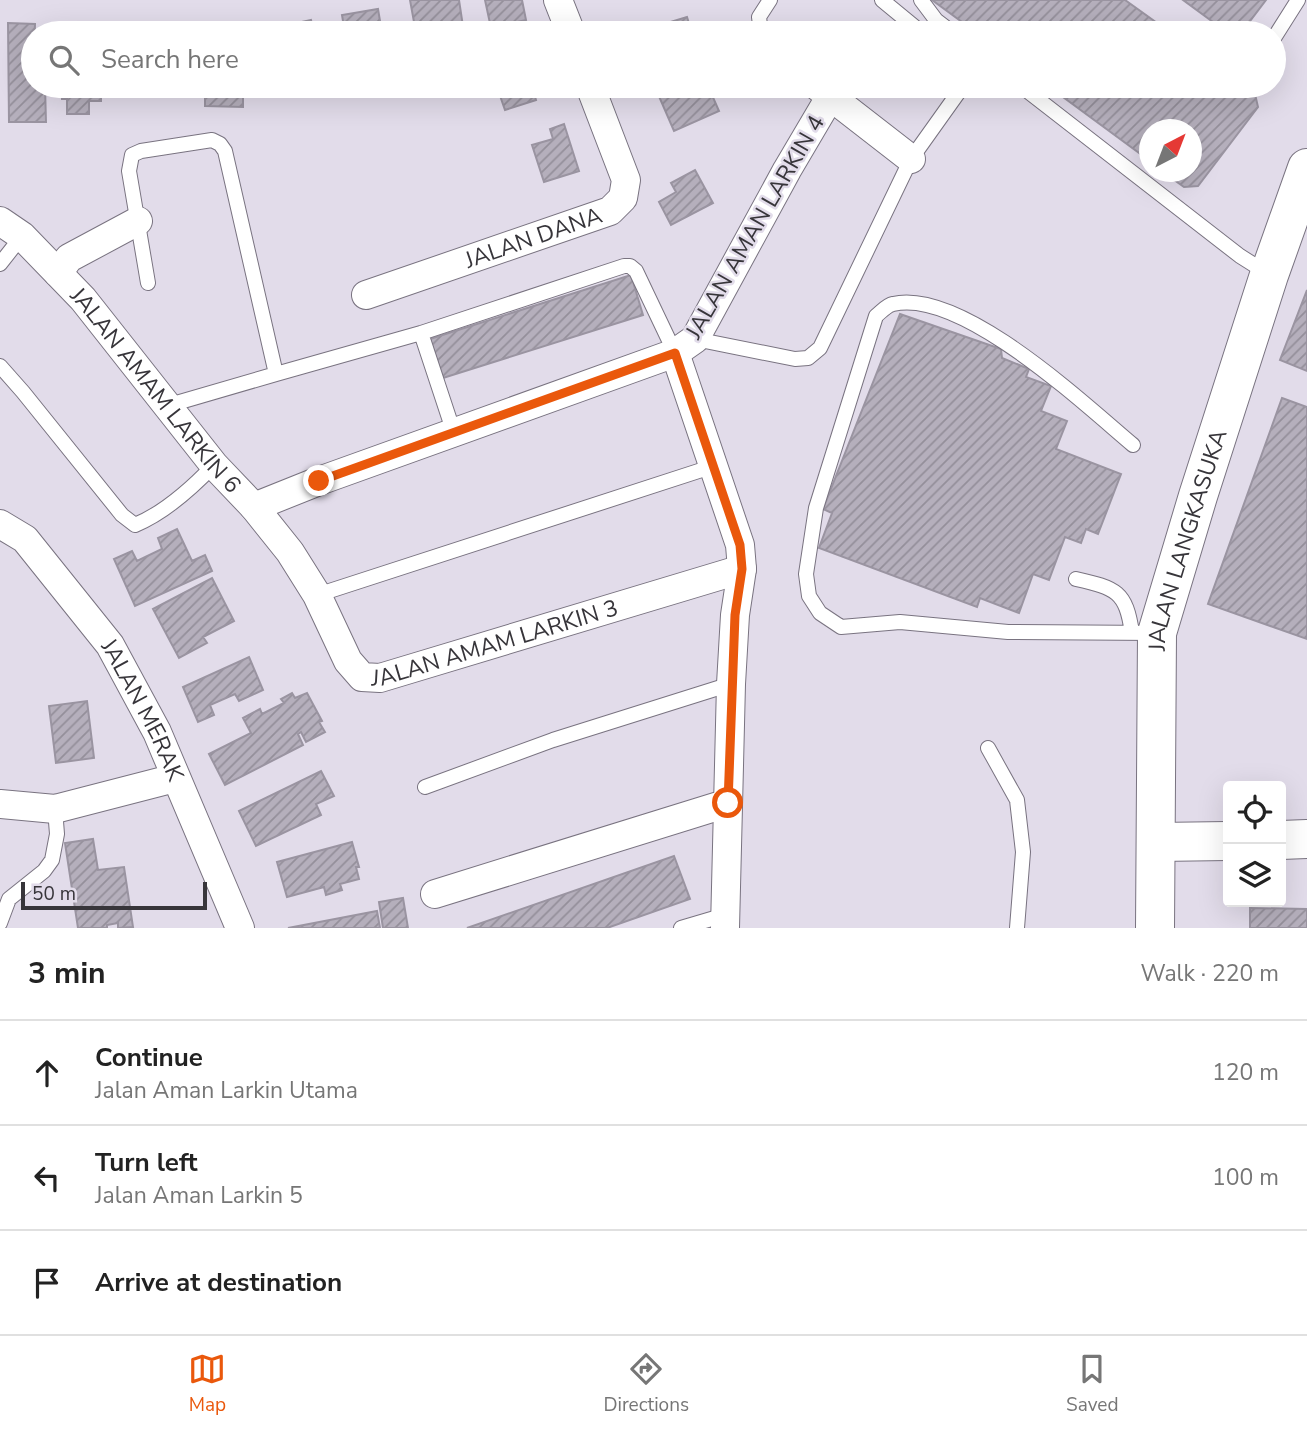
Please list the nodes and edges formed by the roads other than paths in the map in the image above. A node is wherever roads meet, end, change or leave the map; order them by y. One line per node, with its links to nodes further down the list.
1 (558, 0): 6 (street)
2 (770, 0): 7 (lane)
3 (882, 0): 8 (lane)
4 (921, 0): 9 (lane)
5 (1298, 0): 10 (lane)
6 (566, 21)
7 (760, 21)
8 (907, 21)
9 (937, 21)
10 (1285, 21)
11 (594, 98): 24 (street, JALAN DANA)
12 (821, 98): 26 (street, JALAN AMAN LARKIN 4)
13 (833, 98): 16 (street, JALAN AMAN LARKIN 4)
14 (954, 98): 16 (lane)
15 (1036, 98): 22 (lane)
16 (911, 159): 26 (lane)
17 (1307, 168): 22 (main road, JALAN LANGKASUKA)
18 (138, 220): 21 (street, JALAN AMAM LARKIN 6); 23 (lane); 28 (lane)
19 (11, 229): 20 (lane); 21 (street, JALAN AMAM LARKIN 6)
20 (0, 264)
21 (58, 273): 29 (street, JALAN AMAM LARKIN 6)
22 (1269, 275): 39 (main road, JALAN LANGKASUKA)
23 (148, 284)
24 (366, 295)
25 (421, 333): 26 (lane); 28 (lane); 30 (lane)
26 (685, 346): 30 (street); 33 (street)
27 (0, 366): 32 (lane)
28 (276, 373): 29 (lane)
29 (166, 405): 32 (street, JALAN AMAM LARKIN 6)
30 (454, 433): 34 (street)
31 (1133, 445): 39 (lane)
32 (214, 465): 34 (street, JALAN AMAM LARKIN 6)
33 (714, 466): 36 (street); 38 (lane)
34 (254, 508): 38 (street, JALAN AMAM LARKIN 3)
35 (0, 524): 42 (street, JALAN MERAK)
36 (742, 569): 38 (street, JALAN AMAM LARKIN 3); 40 (street)
37 (1076, 579): 39 (lane)
38 (317, 595)
39 (1145, 633): 50 (main road, JALAN LANGKASUKA)
40 (731, 684): 43 (lane); 44 (street)
41 (988, 748): 56 (lane)
42 (175, 779): 46 (street); 54 (street, JALAN MERAK)
43 (425, 788)
44 (728, 803): 51 (street); 52 (street)
45 (0, 804): 46 (street)
46 (55, 809): 53 (lane)
47 (1307, 839): 48 (main road)
48 (1286, 840)
49 (1223, 841): 50 (main road)
50 (1157, 842): 57 (main road, JALAN LANGKASUKA)
51 (435, 894)
52 (725, 922): 55 (lane)
53 (0, 923)
54 (240, 928)
55 (681, 928)
56 (1017, 928)
57 (1155, 928)

